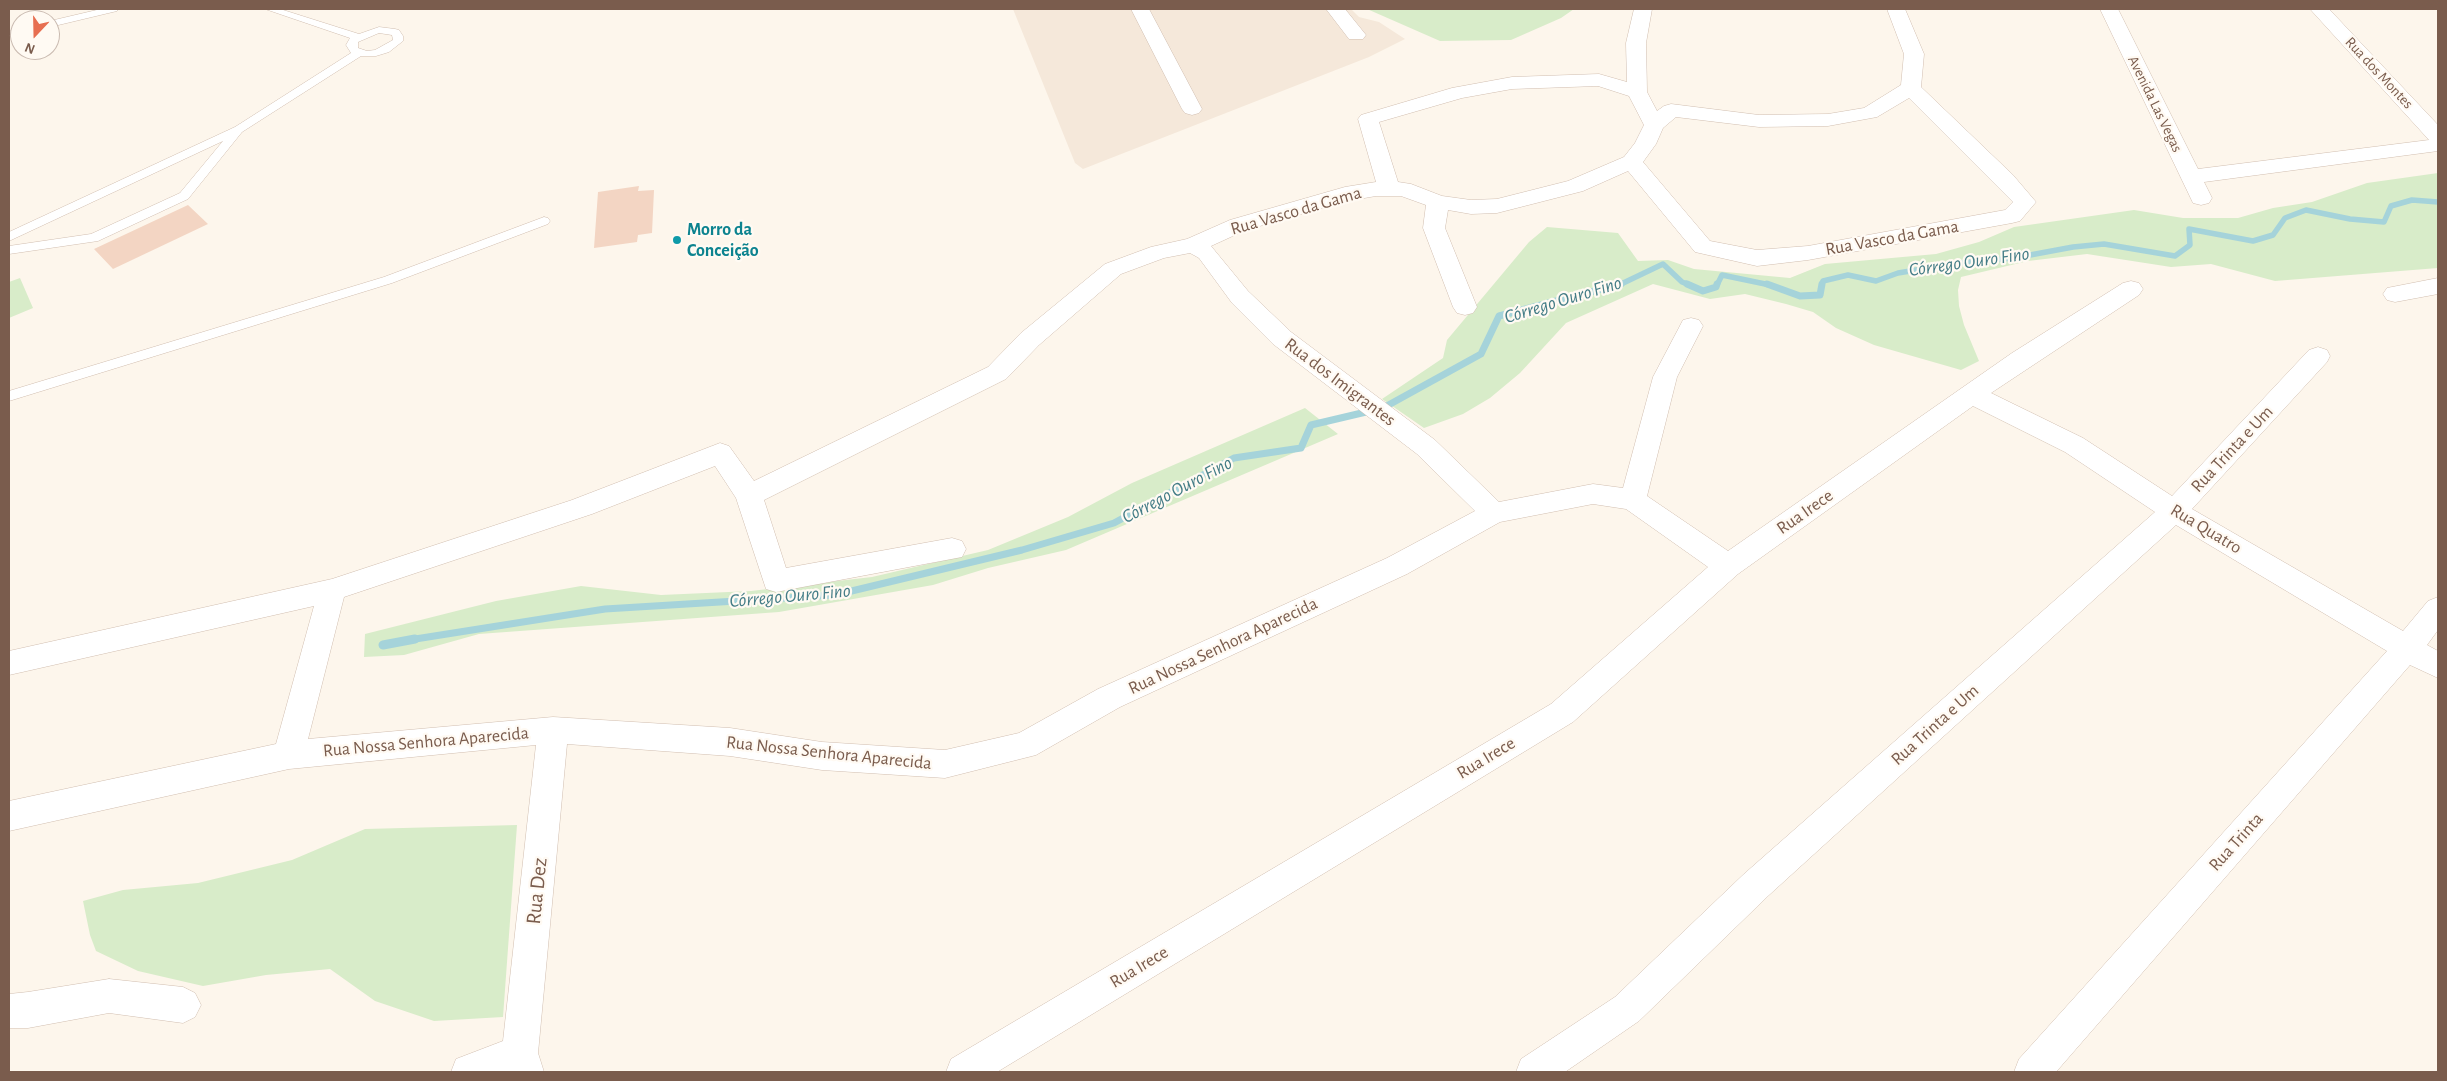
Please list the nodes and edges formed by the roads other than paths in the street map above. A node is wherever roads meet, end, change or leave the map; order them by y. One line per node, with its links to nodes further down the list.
1 (114, 9): 9 (lane)
2 (270, 9): 11 (lane)
3 (1140, 9): 15 (street)
4 (1335, 9): 10 (street)
5 (1643, 9): 14 (street)
6 (1896, 9): 13 (street)
7 (2109, 9): 21 (street, Avenida Las Vegas)
8 (2319, 9): 18 (street, Rua dos Montes)
9 (60, 22)
10 (1356, 35)
11 (359, 37): 12 (lane); 12 (lane)
12 (358, 53): 17 (lane)
13 (1911, 88): 16 (street); 20 (street, Rua Vasco da Gama)
14 (1637, 92): 16 (street); 22 (street)
15 (1192, 109)
16 (1654, 125): 20 (street)
17 (239, 129): 26 (lane); 28 (lane)
18 (2438, 137)
19 (2438, 145): 21 (street)
20 (1632, 162): 24 (street, Rua Vasco da Gama)
21 (2190, 177): 23 (street, Avenida Las Vegas)
22 (1389, 189): 24 (street, Rua Vasco da Gama); 27 (street, Rua Vasco da Gama)
23 (2201, 198)
24 (1438, 202): 32 (street)
25 (544, 221): 36 (lane)
26 (9, 237)
27 (1194, 245): 37 (street, Rua Vasco da Gama); 40 (street, Rua dos Imigrantes)
28 (9, 250)
29 (2438, 286): 31 (street)
30 (2131, 289): 35 (street, Rua Irece)
31 (2394, 294)
32 (1465, 307)
33 (1691, 326): 38 (street)
34 (2318, 356): 39 (street, Rua Trinta e Um)
35 (1972, 394): 39 (street, Rua Quatro); 42 (street, Rua Irece)
36 (9, 396)
37 (748, 495): 41 (street); 43 (street)
38 (1633, 500): 40 (street, Rua Nossa Senhora Aparecida); 42 (street, Rua Nossa Senhora Aparecida)
39 (2174, 511): 45 (street, Rua Quatro); 56 (street, Rua Trinta e Um)
40 (1494, 513): 48 (street, Rua Nossa Senhora Aparecida)
41 (952, 550)
42 (1728, 566): 55 (street, Rua Irece)
43 (332, 590): 46 (street); 49 (street)
44 (2438, 610): 45 (street, Rua Trinta)
45 (2407, 648): 47 (street, Rua Quatro); 57 (street, Rua Trinta)
46 (9, 663)
47 (2438, 666)
48 (553, 730): 49 (street, Rua Nossa Senhora Aparecida); 53 (street, Rua Dez)
49 (289, 755): 50 (street, Rua Nossa Senhora Aparecida)
50 (9, 816)
51 (183, 1005): 52 (street)
52 (9, 1011)
53 (523, 1062): 54 (street)
54 (468, 1072)
55 (964, 1072)
56 (1534, 1072)
57 (2032, 1072)

